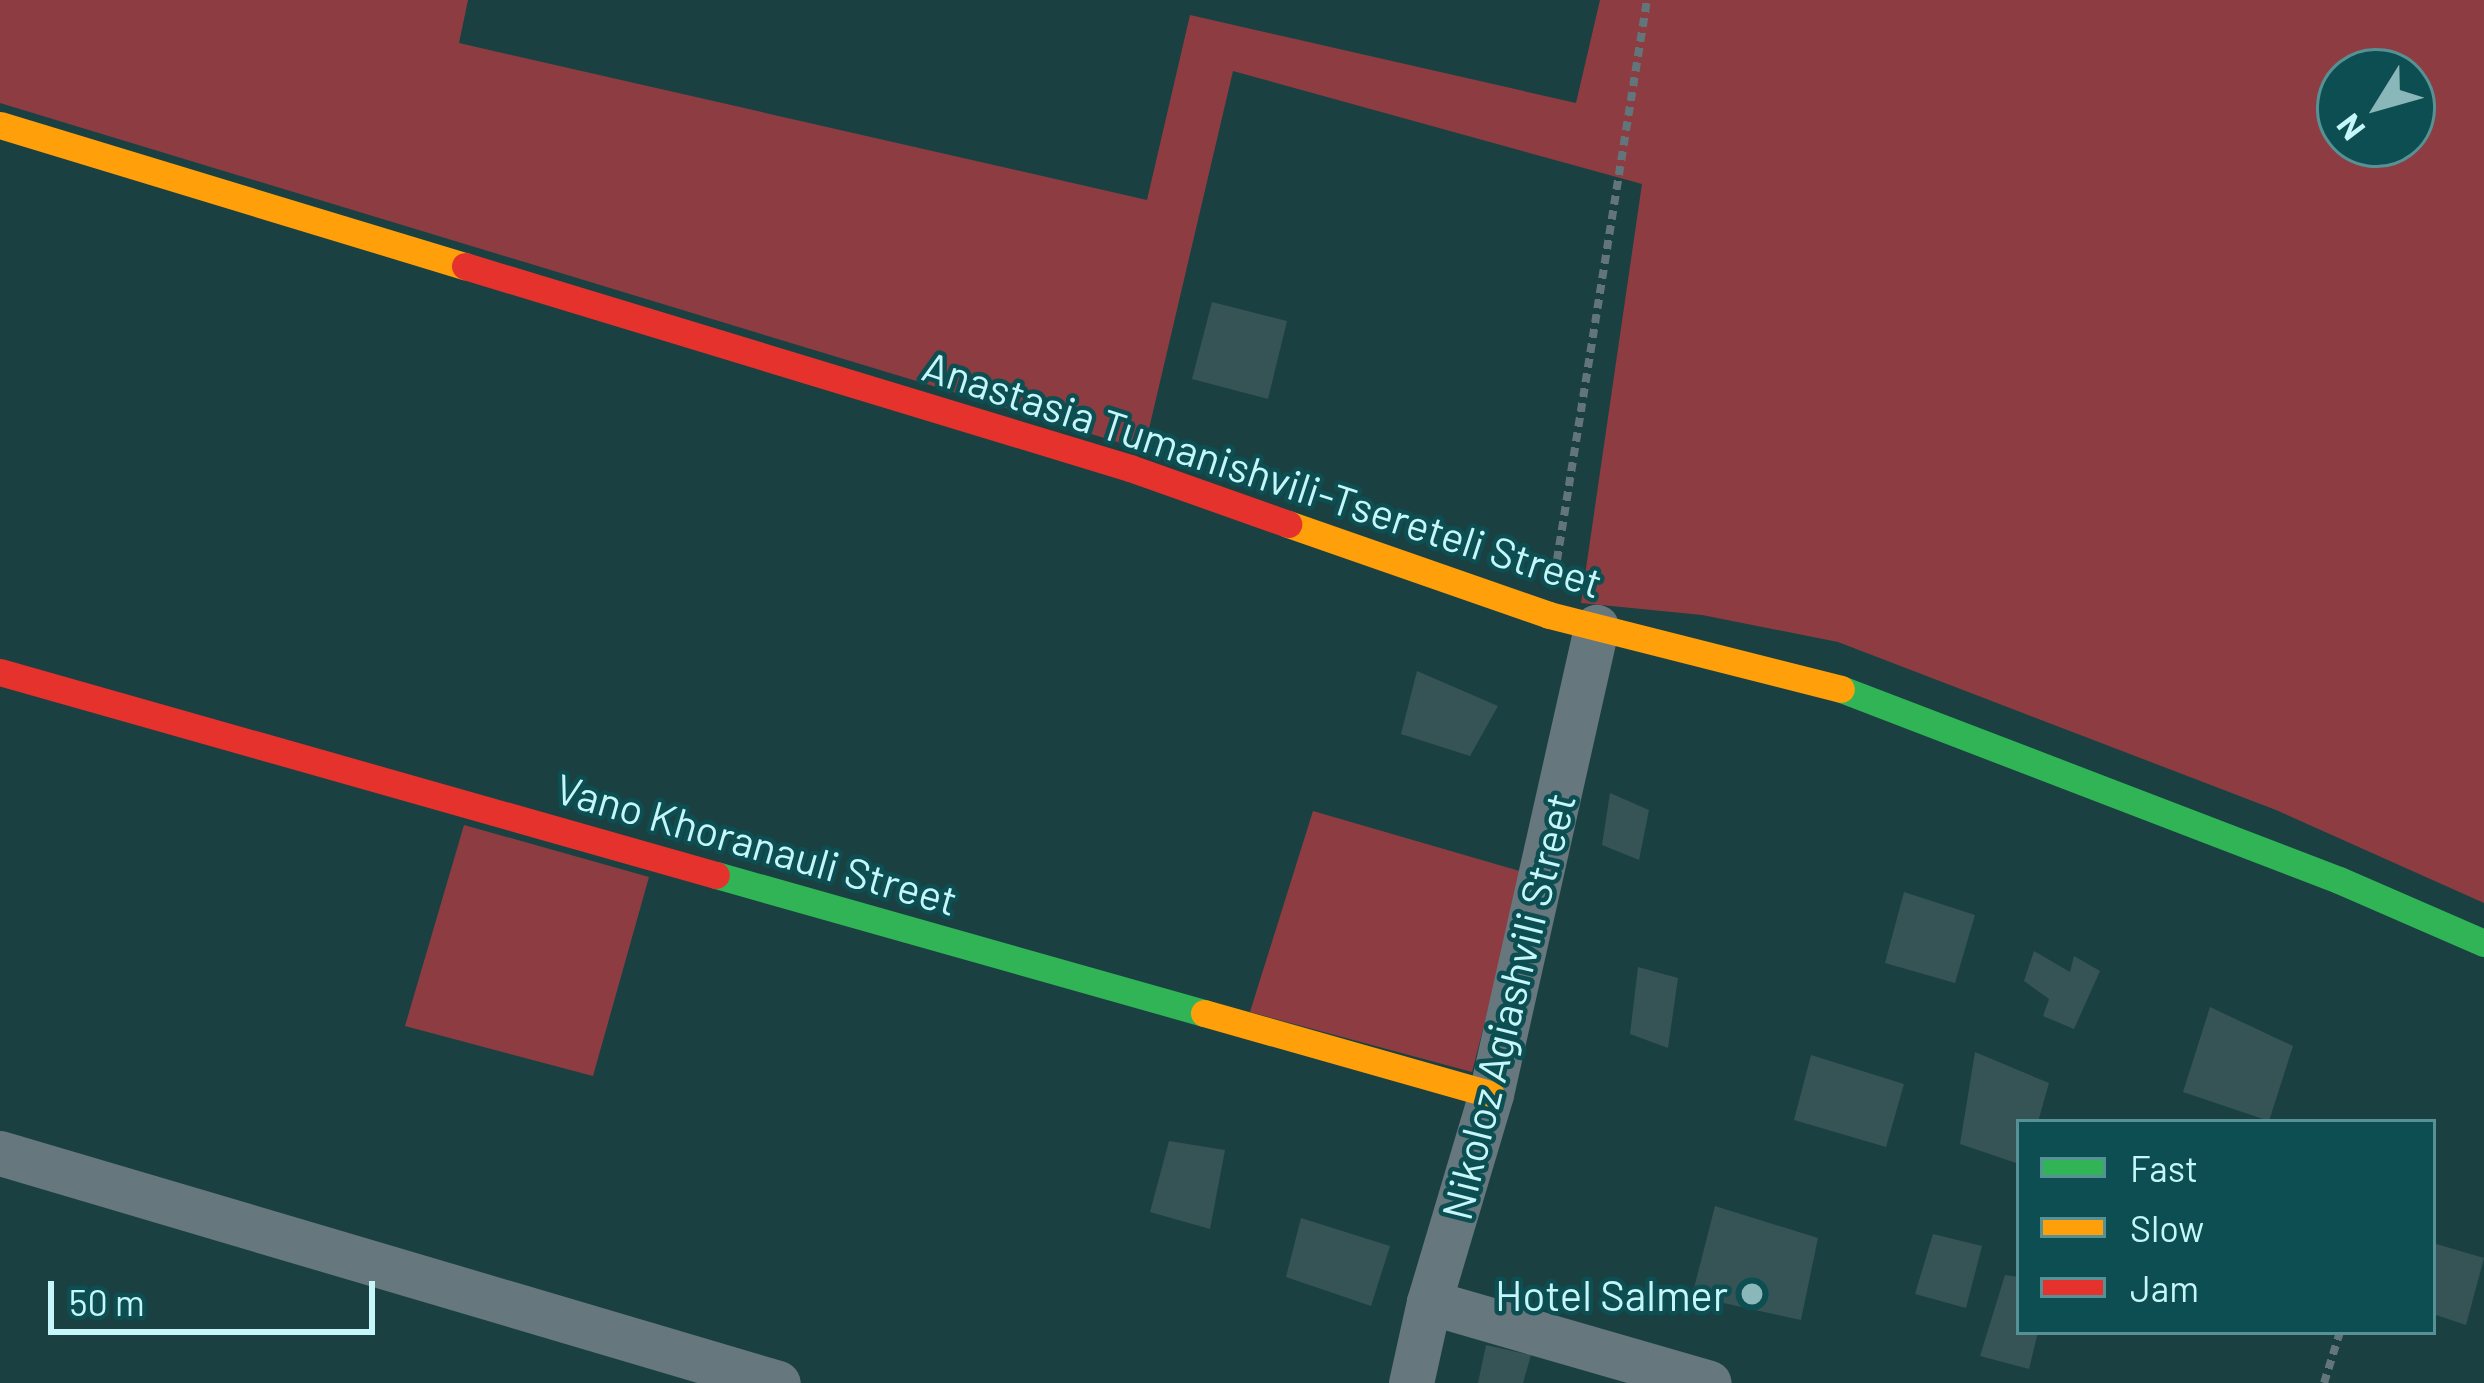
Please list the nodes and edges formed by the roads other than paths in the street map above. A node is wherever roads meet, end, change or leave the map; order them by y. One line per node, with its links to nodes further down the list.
1 (0, 125): 2 (street, Anastasia Tumanishvili-Tsereteli Street)
2 (1596, 627): 4 (street, Anastasia Tumanishvili-Tsereteli Street); 5 (street, Nikoloz Agiashvili Street)
3 (0, 672): 5 (street, Vano Khoranauli Street)
4 (2484, 943)
5 (1491, 1094): 7 (street, Nikoloz Agiashvili Street)
6 (0, 1153): 8 (street)
7 (1429, 1302): 9 (street, Nikoloz Agiashvili Street); 10 (street)
8 (778, 1383)
9 (1411, 1383)
10 (1709, 1383)

